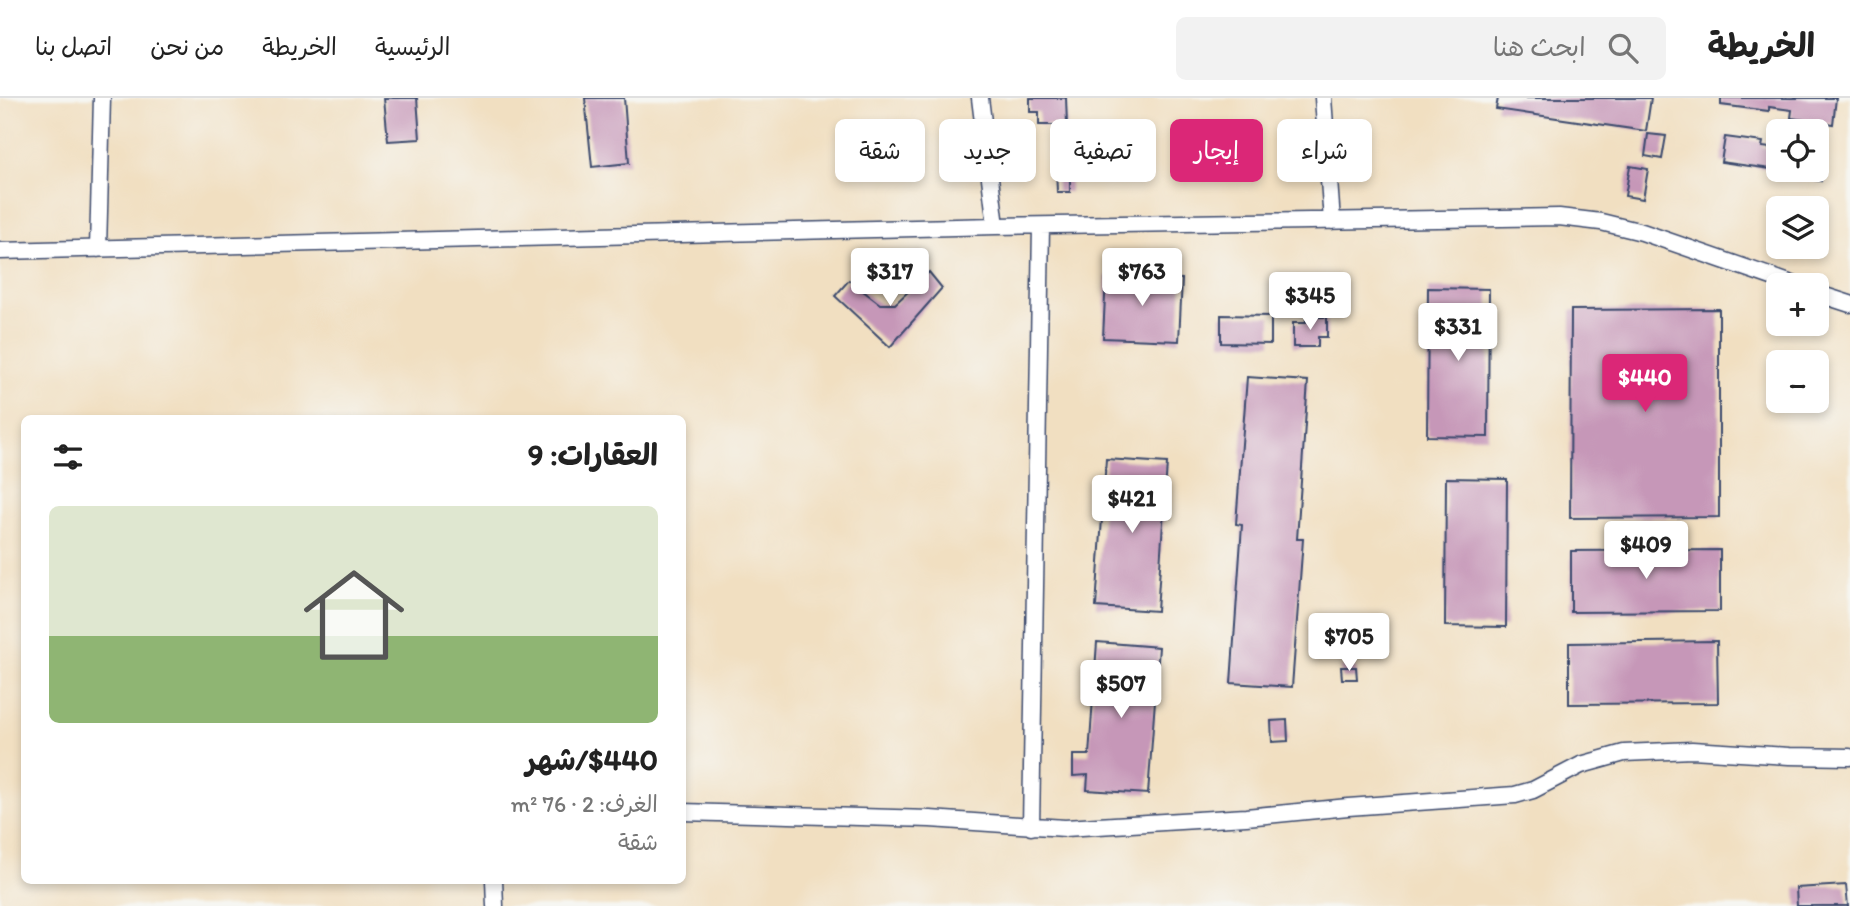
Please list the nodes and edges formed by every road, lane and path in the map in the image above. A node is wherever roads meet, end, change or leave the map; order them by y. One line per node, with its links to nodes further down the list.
1 (102, 98): 7 (street)
2 (980, 98): 5 (street)
3 (1323, 98): 4 (street)
4 (1332, 221): 6 (street); 9 (street)
5 (996, 226): 6 (street); 7 (street)
6 (1041, 226): 14 (street)
7 (98, 248): 8 (street)
8 (0, 251)
9 (1766, 275)
10 (1829, 297): 11 (street)
11 (1850, 304)
12 (1850, 757): 14 (street)
13 (686, 812): 14 (street)
14 (1031, 827)
15 (494, 884): 16 (street)
16 (495, 906)

